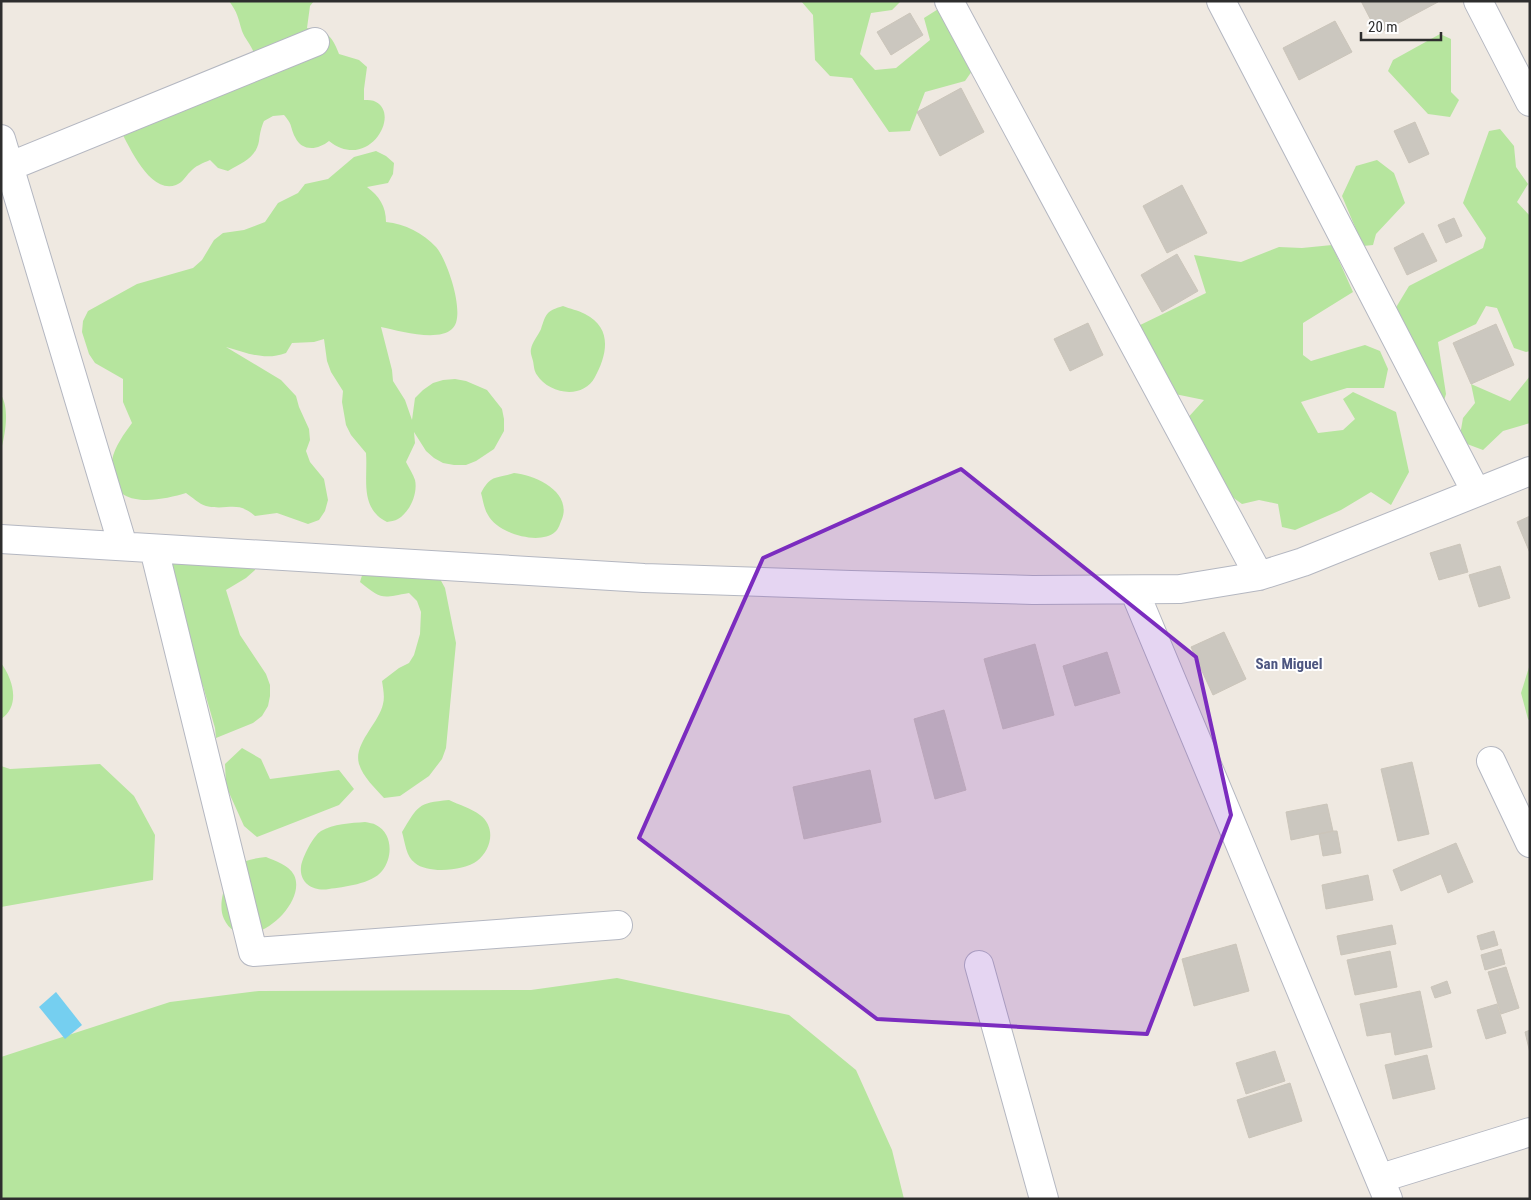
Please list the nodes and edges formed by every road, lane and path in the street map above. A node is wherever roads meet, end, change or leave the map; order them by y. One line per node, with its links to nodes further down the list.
1 (949, 1): 13 (street)
2 (1221, 1): 9 (street)
3 (1478, 1): 5 (street)
4 (315, 42): 7 (street)
5 (1530, 102)
6 (1, 139): 7 (street)
7 (5, 168): 11 (street)
8 (1530, 471): 9 (street)
9 (1476, 492): 13 (street)
10 (1, 539): 11 (street)
11 (122, 546): 12 (street)
12 (154, 549): 14 (street); 17 (street)
13 (1259, 576): 14 (street)
14 (1134, 590): 20 (street)
15 (1491, 761): 16 (street)
16 (1530, 844)
17 (618, 925)
18 (979, 965): 21 (street)
19 (1530, 1132): 20 (street)
20 (1385, 1188)
21 (1044, 1199)

